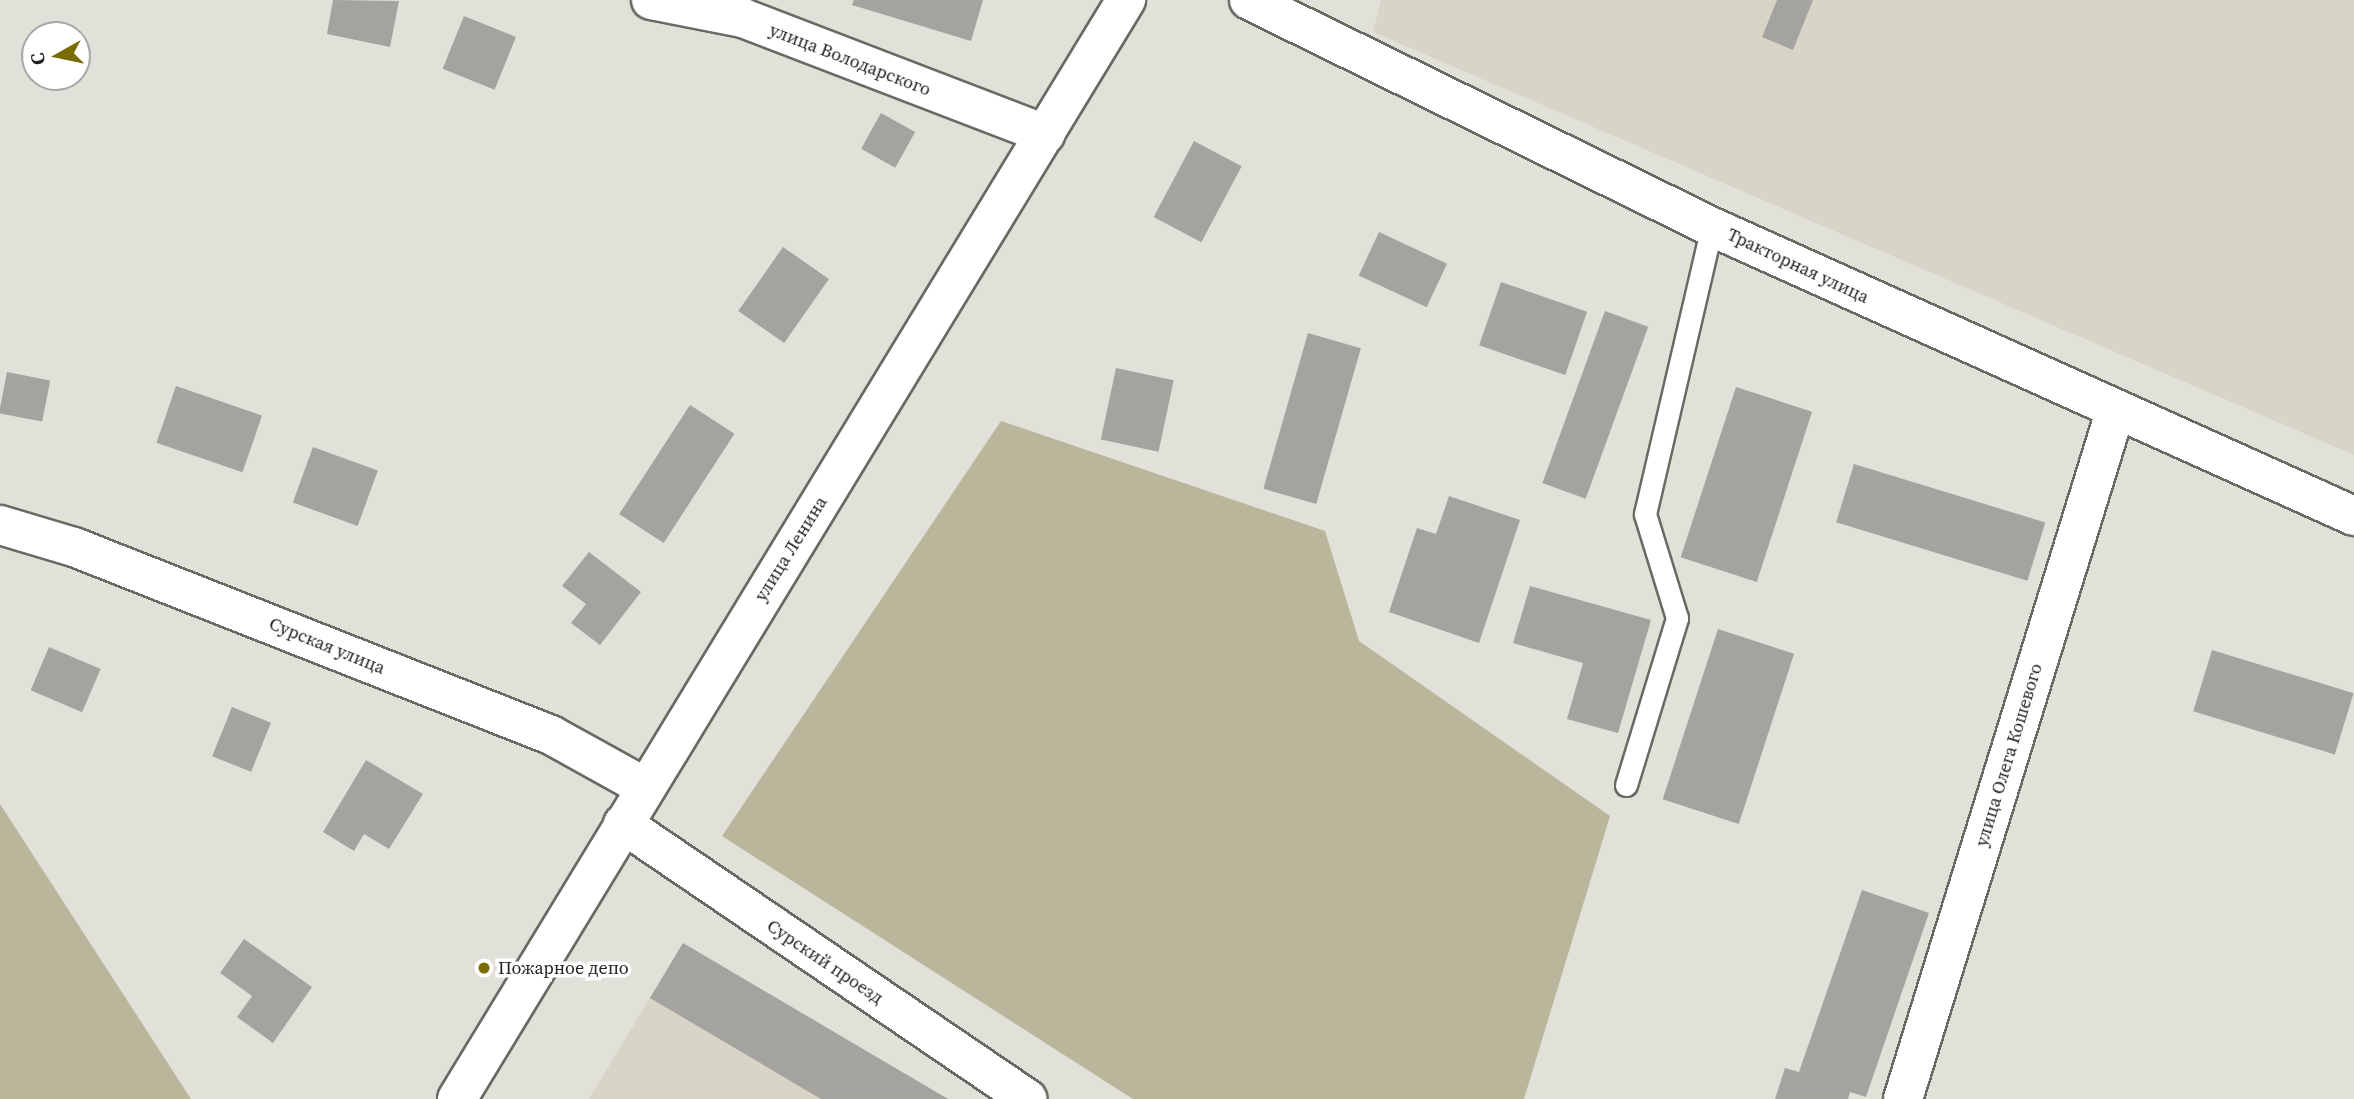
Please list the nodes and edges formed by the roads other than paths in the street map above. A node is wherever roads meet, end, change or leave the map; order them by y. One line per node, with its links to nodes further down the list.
1 (651, 0): 4 (street, улица Володарского)
2 (1126, 0): 4 (street, улица Ленина)
3 (1249, 0): 5 (street, Тракторная улица)
4 (1045, 134): 10 (street, улица Ленина)
5 (1712, 227): 6 (street, Тракторная улица); 9 (lane)
6 (2115, 412): 7 (street, Тракторная улица); 14 (street, улица Олега Кошевого)
7 (2354, 516)
8 (0, 525): 10 (street, Сурская улица)
9 (1626, 785)
10 (645, 787): 11 (street, улица Ленина)
11 (623, 824): 12 (street, Сурский проезд); 13 (street, улица Ленина)
12 (1012, 1095)
13 (457, 1099)
14 (1903, 1099)

